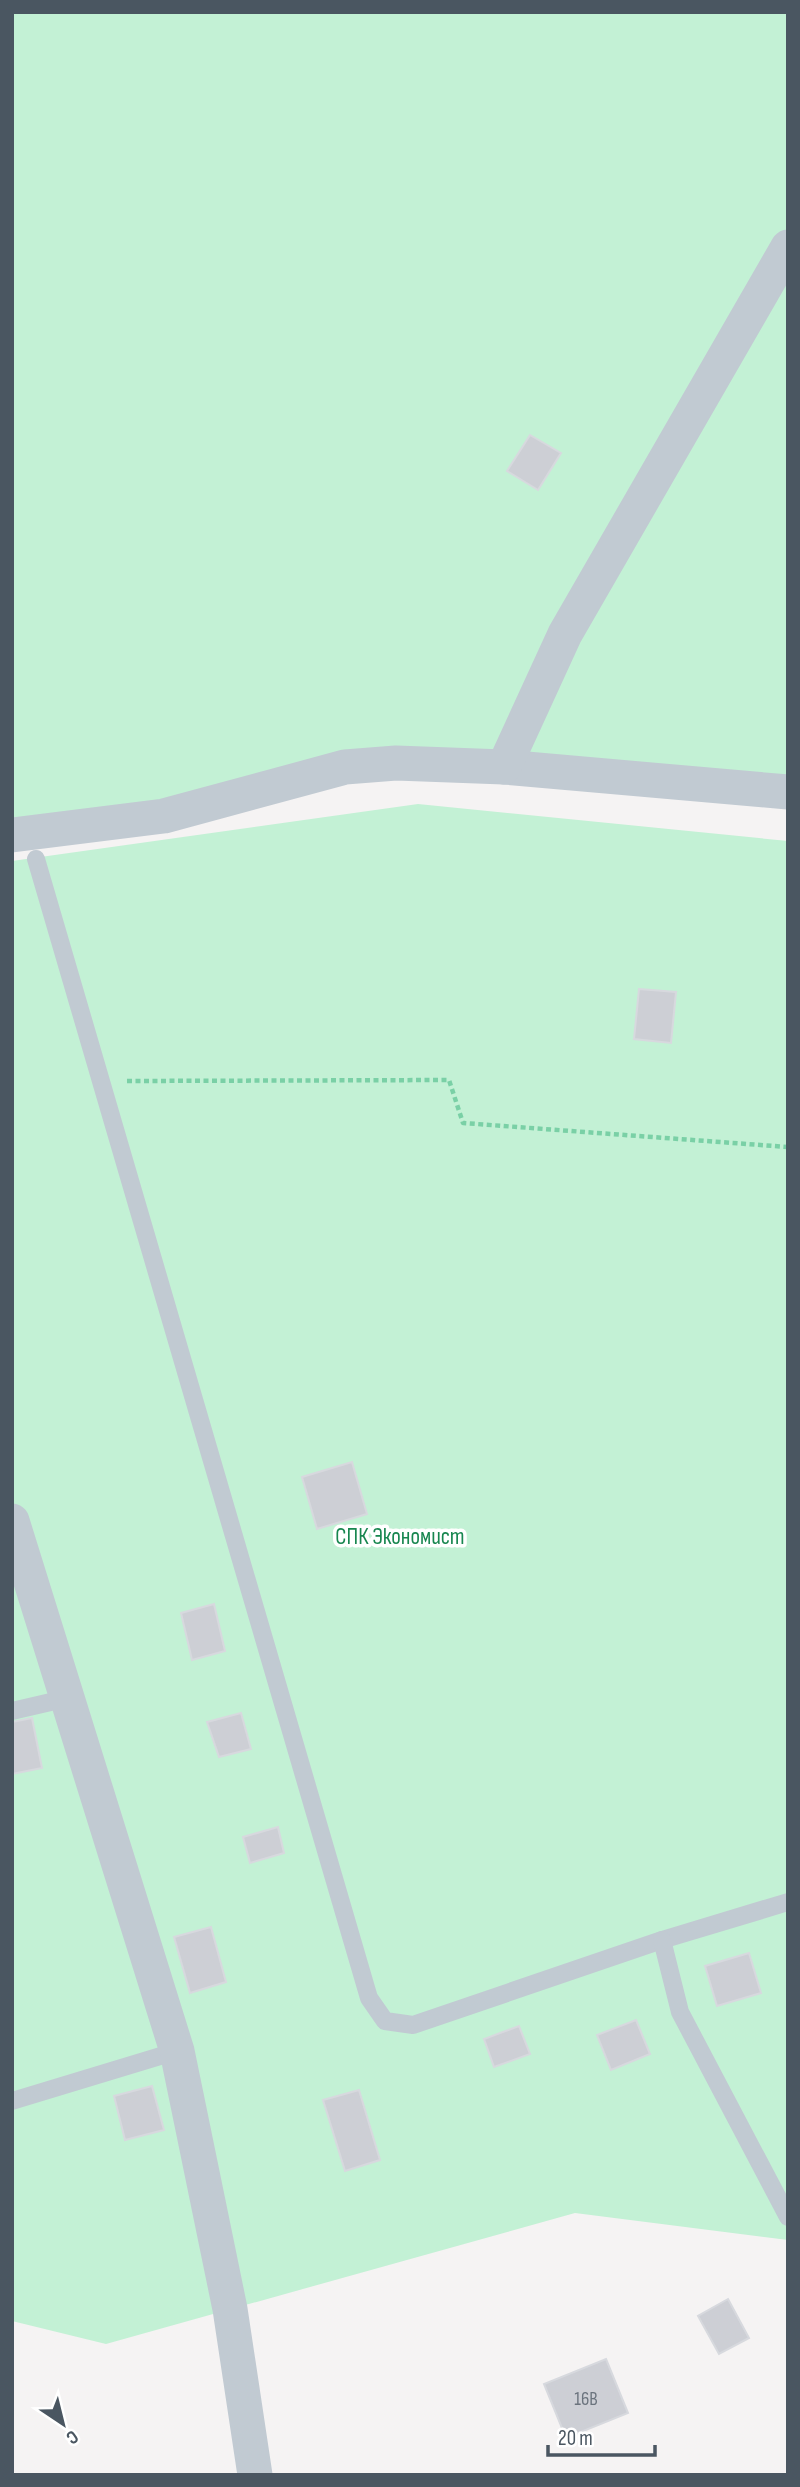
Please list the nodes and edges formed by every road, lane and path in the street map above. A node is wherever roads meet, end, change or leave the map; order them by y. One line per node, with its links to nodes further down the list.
1 (788, 247): 2 (street)
2 (504, 767): 3 (street); 4 (street)
3 (788, 792)
4 (27, 843): 5 (lane)
5 (101, 1081): 6 (path); 11 (lane)
6 (788, 1147)
7 (12, 1521): 8 (street)
8 (68, 1698): 9 (lane); 12 (street)
9 (12, 1711)
10 (788, 1902): 11 (lane)
11 (662, 1940): 14 (lane)
12 (177, 2050): 13 (lane); 15 (street)
13 (12, 2101)
14 (788, 2217)
15 (256, 2475)

